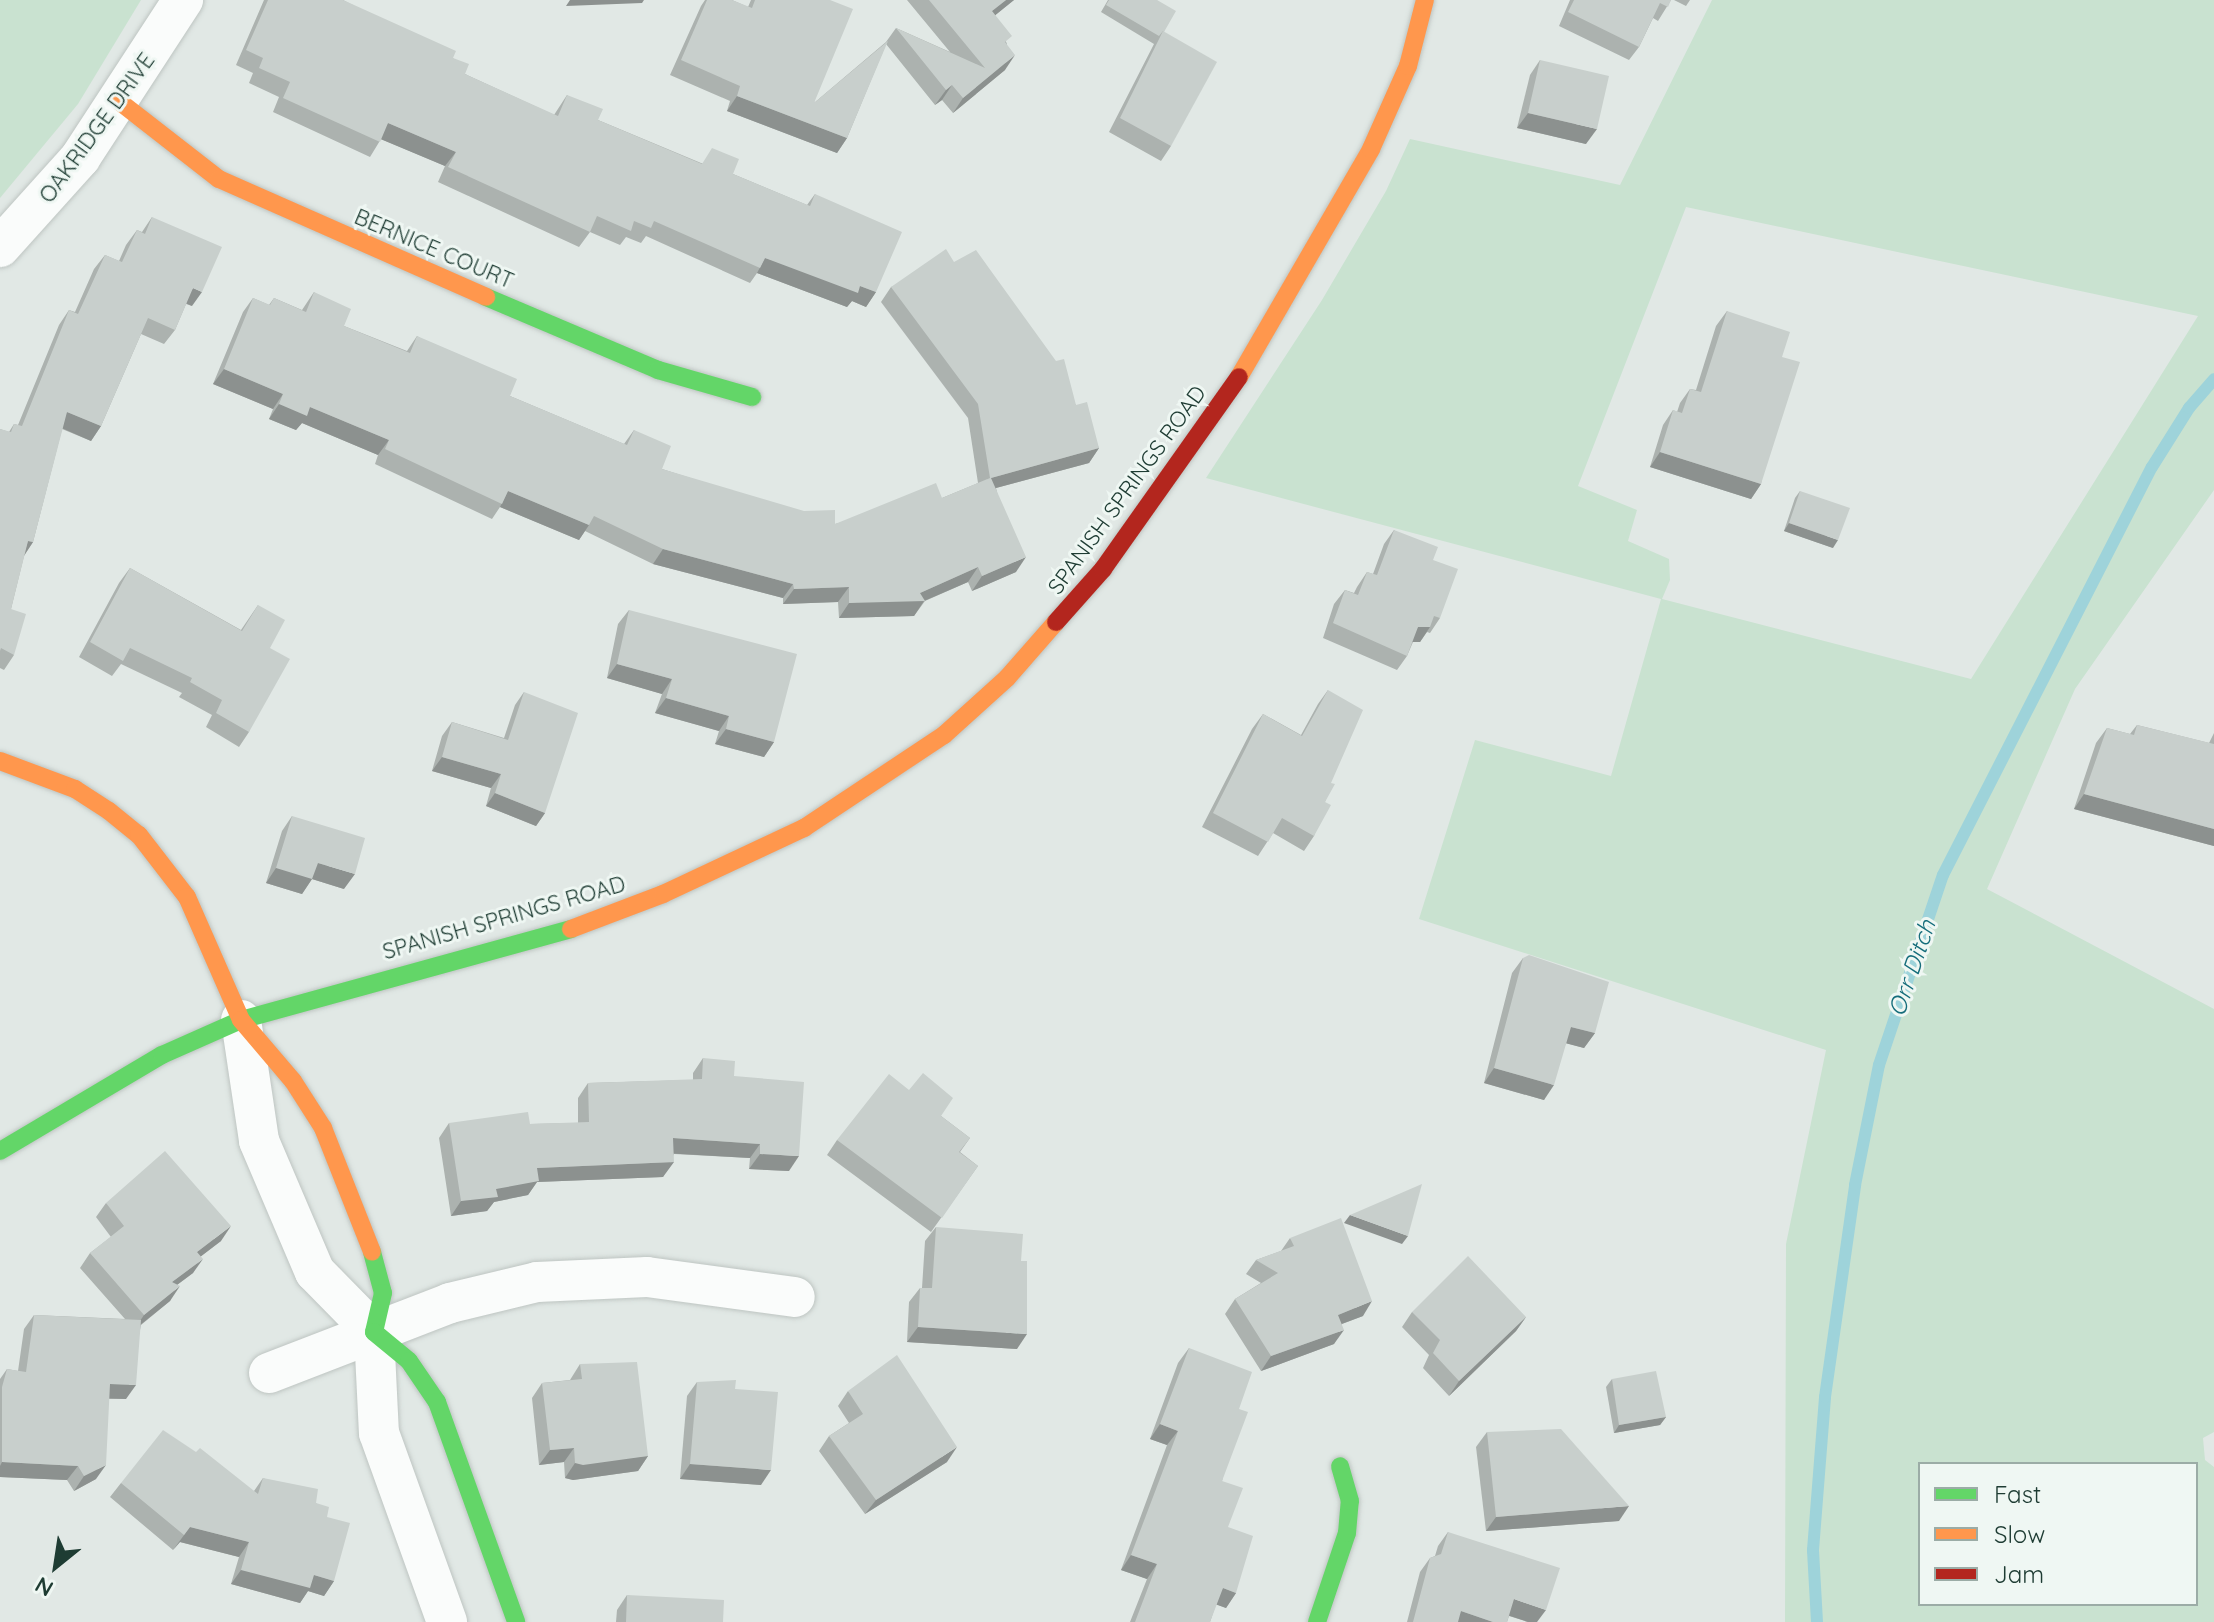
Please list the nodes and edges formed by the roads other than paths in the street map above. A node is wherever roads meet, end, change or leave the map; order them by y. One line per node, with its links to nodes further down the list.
1 (183, 0): 3 (street, OAKRIDGE DRIVE)
2 (1425, 0): 7 (street, SPANISH SPRINGS ROAD)
3 (120, 102): 4 (street, OAKRIDGE DRIVE); 5 (street, BERNICE COURT)
4 (0, 247)
5 (752, 397)
6 (0, 761): 7 (street)
7 (241, 1020): 8 (street, SPANISH SPRINGS ROAD); 10 (street); 10 (street)
8 (0, 1151)
9 (795, 1297): 10 (street)
10 (374, 1332): 11 (street); 13 (street); 14 (street)
11 (269, 1373)
12 (1340, 1466): 15 (street)
13 (447, 1622)
14 (516, 1622)
15 (1317, 1622)

